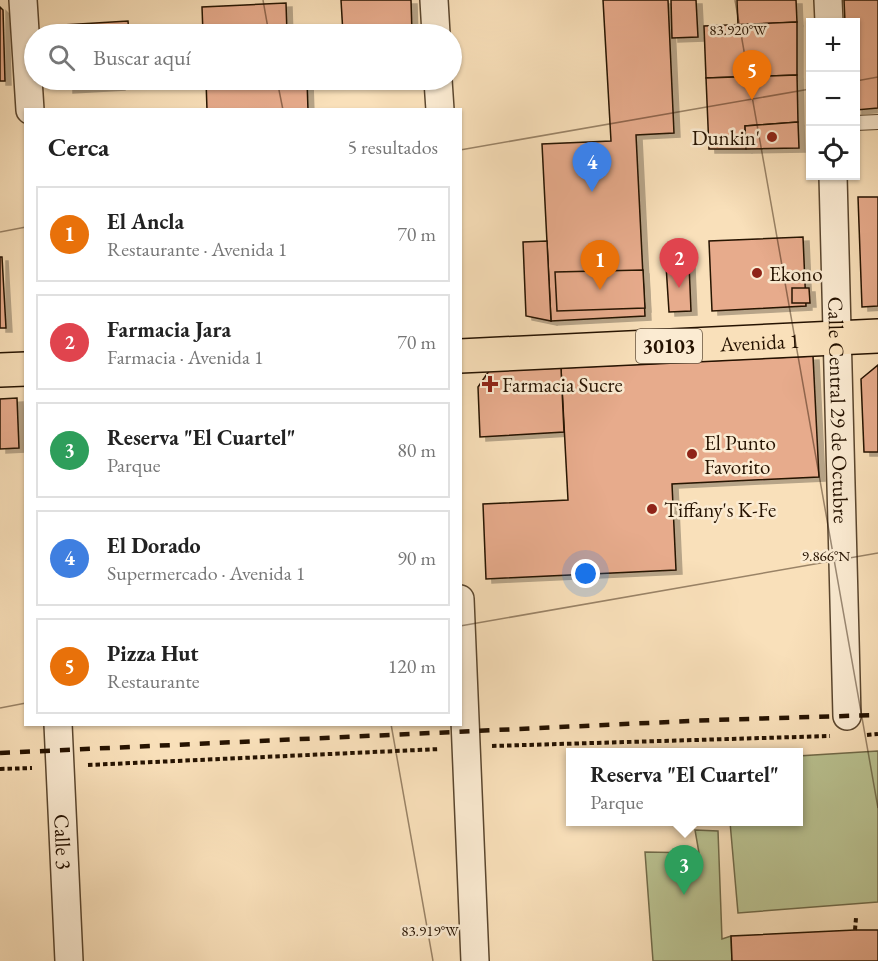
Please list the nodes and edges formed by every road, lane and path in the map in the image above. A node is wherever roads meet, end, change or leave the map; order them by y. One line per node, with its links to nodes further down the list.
1 (23, 0): 5 (street)
2 (434, 0): 6 (street)
3 (828, 0): 4 (street)
4 (829, 18)
5 (25, 24)
6 (435, 24)
7 (29, 90): 9 (street)
8 (439, 90): 10 (street)
9 (30, 108)
10 (440, 108)
11 (878, 122): 12 (lane)
12 (860, 123)
13 (833, 180): 15 (street, Calle Central 29 de Octubre)
14 (878, 336): 15 (main road, Avenida 1 / 30103)
15 (837, 338): 16 (main road, Avenida 1 / 30103); 20 (street, Calle Central 29 de Octubre)
16 (462, 356)
17 (24, 369): 18 (main road)
18 (0, 370)
19 (462, 647): 25 (street)
20 (847, 716)
21 (58, 726): 24 (street, Calle 3)
22 (856, 918): 23 (path)
23 (855, 930)
24 (69, 961)
25 (475, 961)

